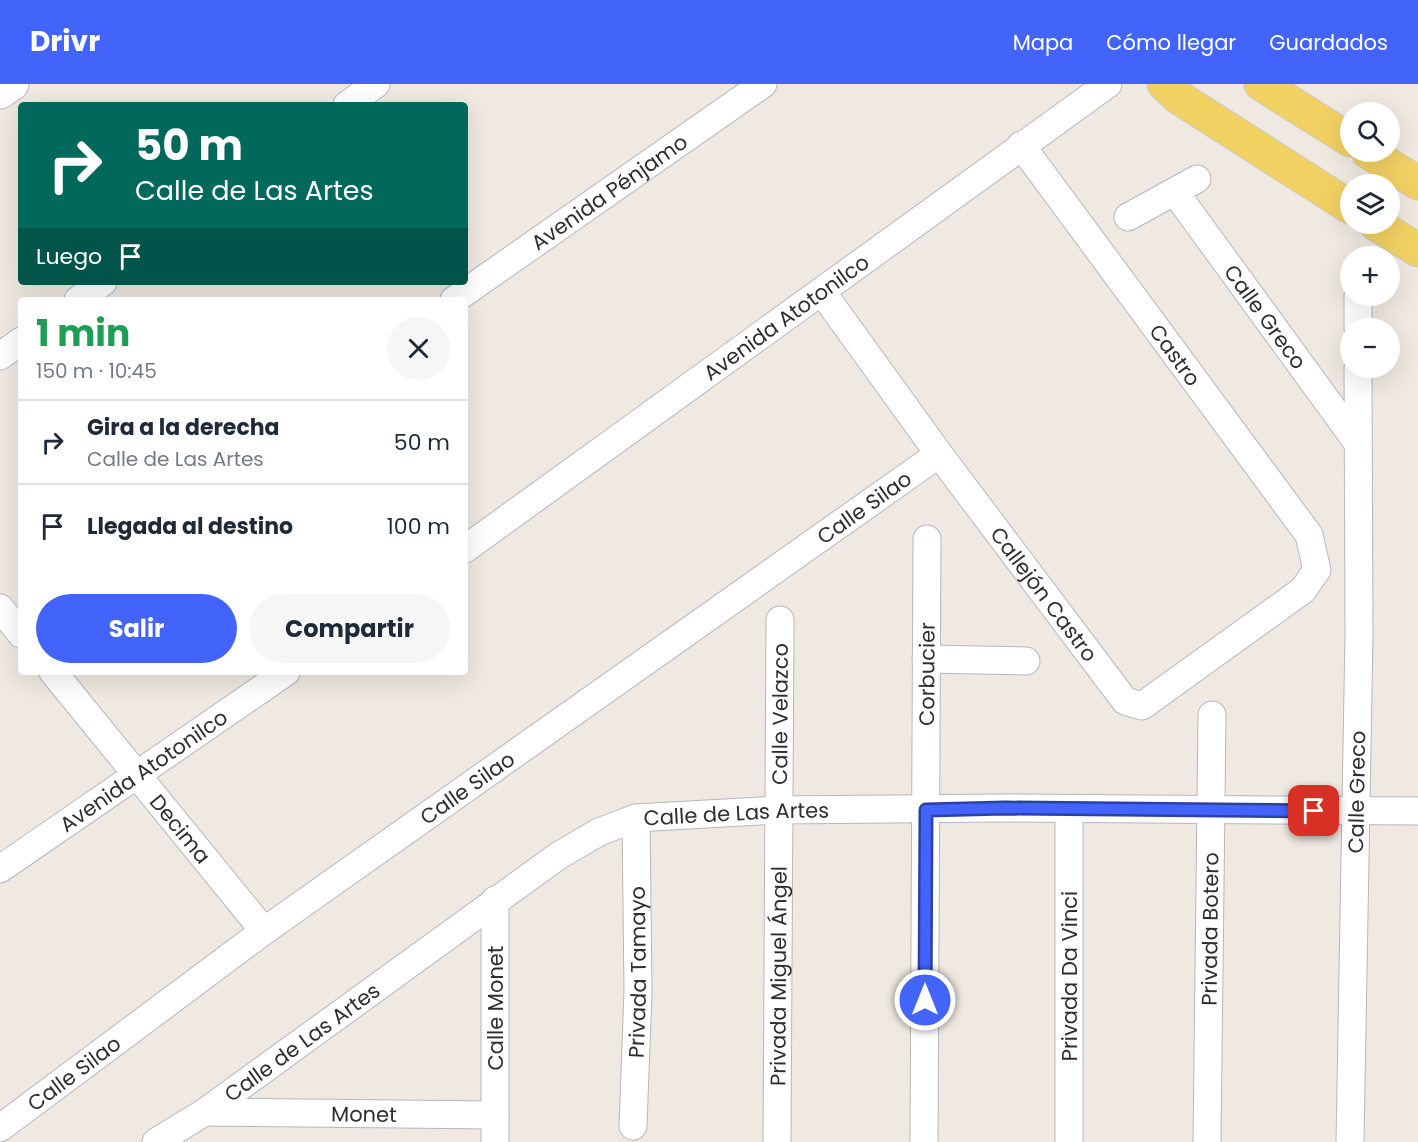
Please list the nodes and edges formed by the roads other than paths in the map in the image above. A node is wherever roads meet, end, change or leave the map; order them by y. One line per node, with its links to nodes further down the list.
1 (12, 84): 7 (street)
2 (376, 84): 8 (street)
3 (763, 84): 20 (street, Avenida Pénjamo)
4 (1108, 84): 10 (street, Avenida Atotonilco)
5 (1164, 84): 13 (main road)
6 (1261, 84): 9 (main road)
7 (0, 92)
8 (351, 102)
9 (1340, 134)
10 (1021, 146): 18 (street, Avenida Atotonilco); 28 (street, Castro)
11 (1384, 162): 12 (main road)
12 (1418, 183)
13 (1340, 201)
14 (1128, 217): 24 (street, Calle Greco)
15 (1392, 234): 16 (main road)
16 (1418, 250)
17 (98, 285): 19 (street)
18 (822, 292): 25 (street, Callejón Castro); 27 (street, Avenida Atotonilco)
19 (82, 297)
20 (458, 297)
21 (18, 343): 22 (street)
22 (0, 356)
23 (1358, 378): 24 (street, Calle Greco)
24 (1357, 442): 40 (street, Calle Greco)
25 (939, 454): 28 (street, Callejón Castro); 45 (street, Calle Silao)
26 (927, 539): 30 (street, Corbucier)
27 (468, 547)
28 (1317, 570)
29 (780, 620): 36 (street, Calle Velazco)
30 (926, 658): 31 (street); 37 (street, Corbucier)
31 (1026, 661)
32 (54, 675): 35 (street, Decima)
33 (282, 675): 35 (street, Avenida Atotonilco)
34 (1212, 715): 39 (street, Privada Botero)
35 (137, 774): 43 (street, Avenida Atotonilco); 45 (street, Decima)
36 (779, 810): 37 (street, Calle de Las Artes); 42 (street, Calle de Las Artes); 52 (street, Privada Miguel Ángel)
37 (926, 810): 38 (street, Calle de Las Artes); 53 (street, Corbucier)
38 (1070, 810): 39 (street, Calle de Las Artes); 54 (street, Privada Da Vinci)
39 (1209, 811): 40 (street, Calle de Las Artes); 55 (street, Privada Botero)
40 (1356, 811): 41 (street, Calle de Las Artes); 56 (street, Calle Greco)
41 (1418, 811)
42 (636, 818): 44 (street, Calle de Las Artes); 48 (street, Privada Tamayo)
43 (0, 869)
44 (495, 900): 46 (street, Calle de Las Artes); 47 (street, Calle Monet)
45 (264, 931): 49 (street, Calle Silao)
46 (205, 1112): 47 (street, Monet); 50 (street, Calle de Las Artes)
47 (495, 1115): 51 (street)
48 (633, 1126)
49 (0, 1128)
50 (156, 1142)
51 (495, 1142)
52 (777, 1142)
53 (924, 1142)
54 (1069, 1142)
55 (1207, 1142)
56 (1350, 1142)

